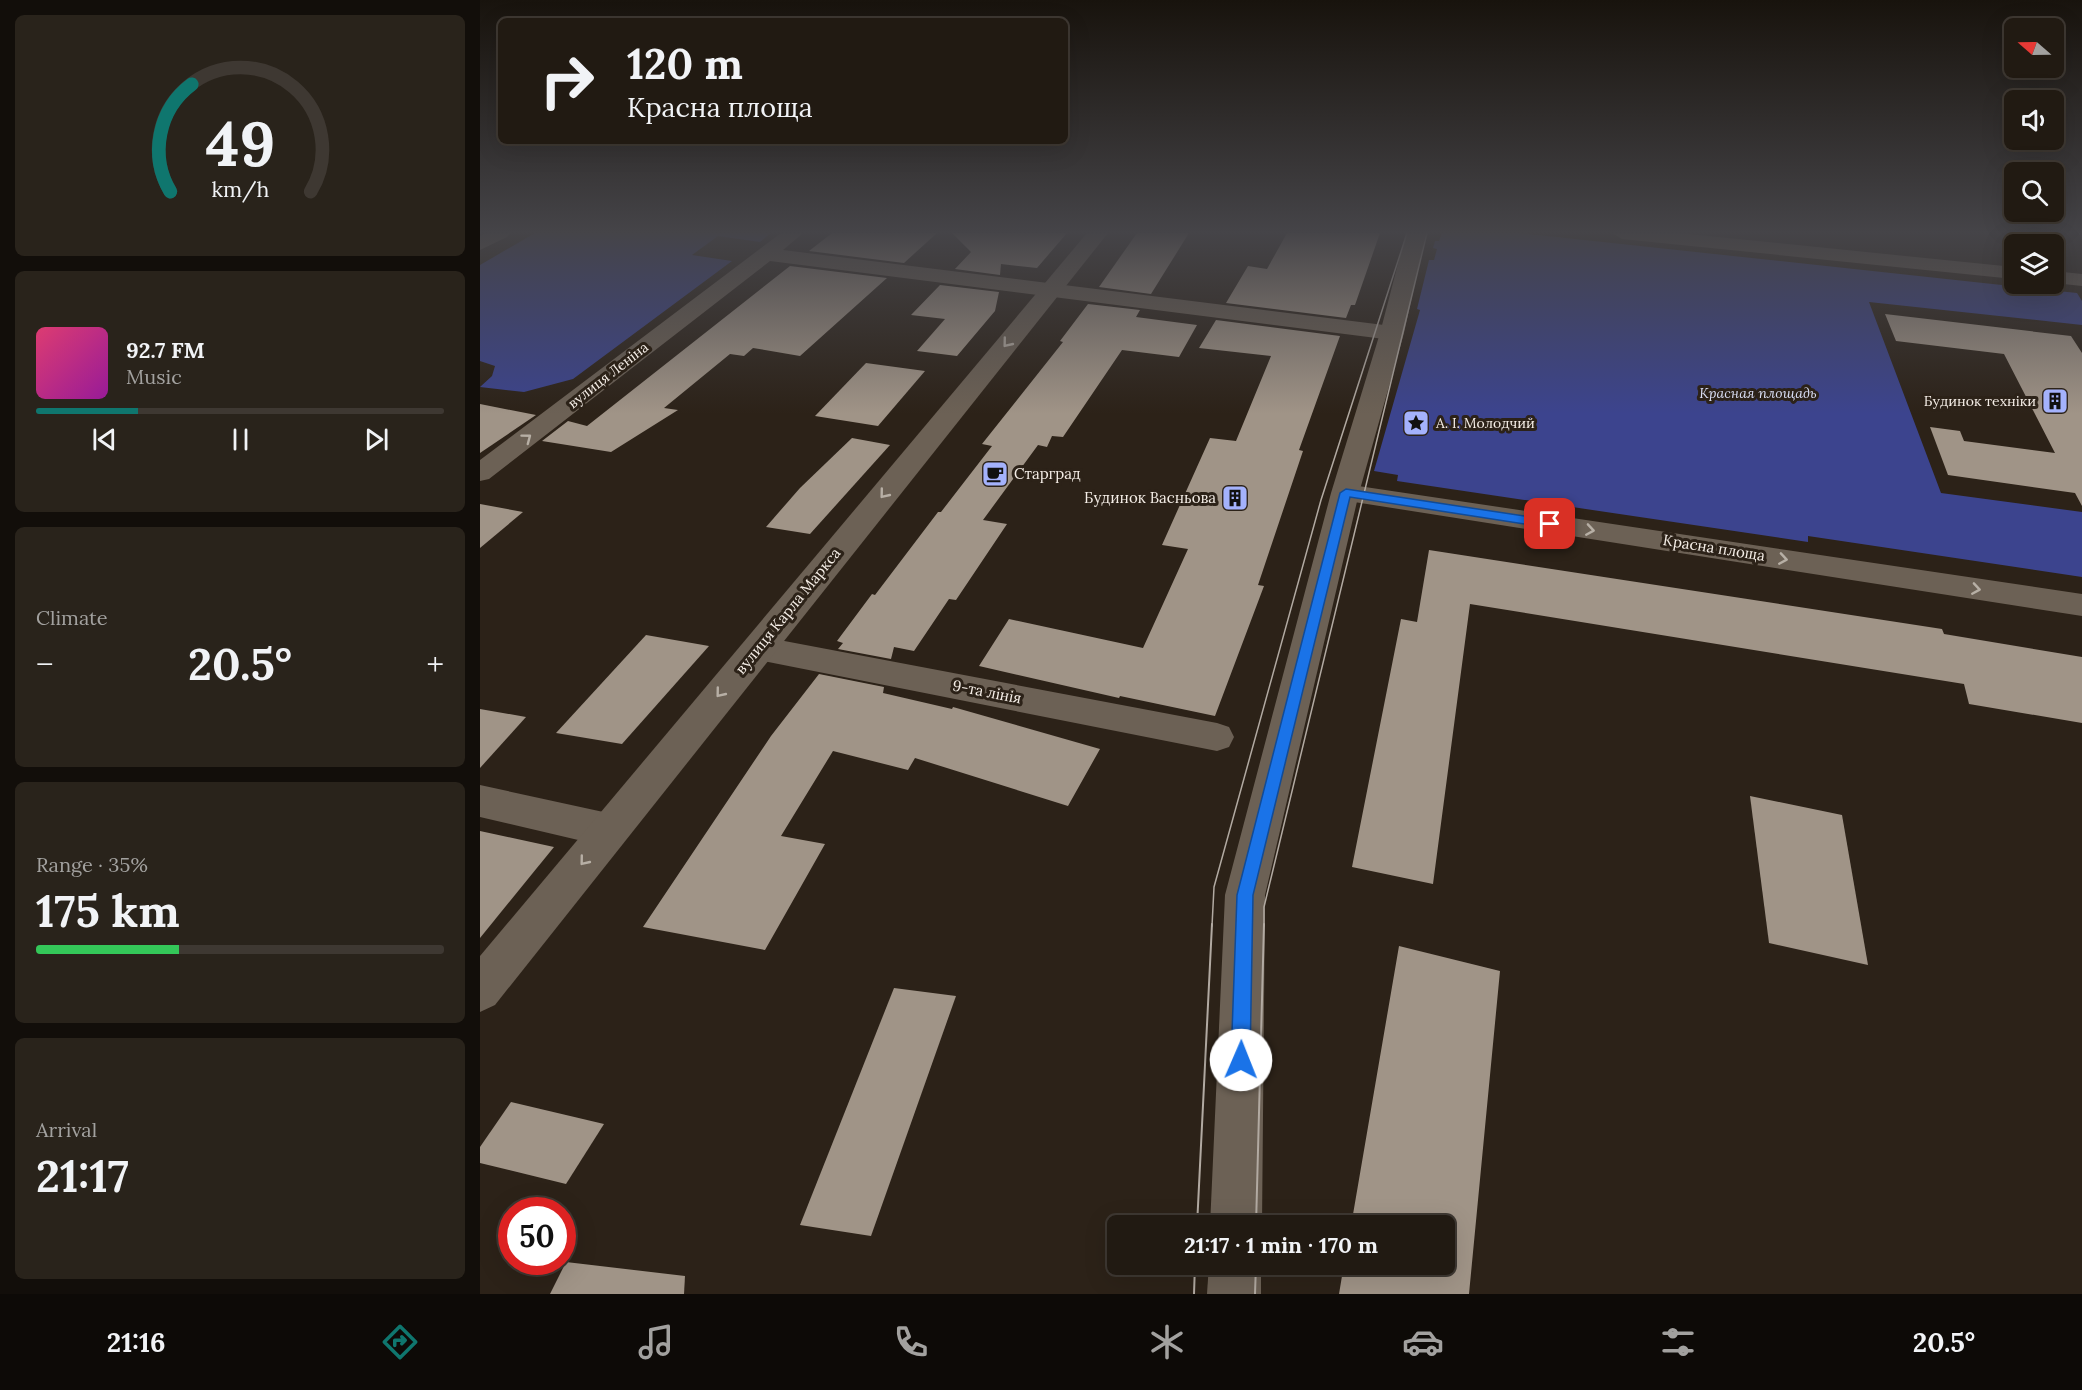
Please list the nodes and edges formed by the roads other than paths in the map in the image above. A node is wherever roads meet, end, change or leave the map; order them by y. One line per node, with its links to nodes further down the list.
1 (713, 293): 6 (street, вулиця Леніна, one-way to 1)
2 (1048, 293): 9 (main road, вулиця Карла Маркса, one-way to 9)
3 (1061, 293): 5 (street)
4 (1402, 293): 5 (main road)
5 (1392, 333): 7 (main road)
6 (480, 473)
7 (1346, 493): 8 (street, Красна площа, one-way to 8); 14 (main road)
8 (2082, 605)
9 (758, 648): 10 (street, 9-та лінія); 12 (main road, вулиця Карла Маркса, one-way to 12)
10 (1217, 737)
11 (480, 801): 12 (street)
12 (608, 830): 13 (main road, вулиця Карла Маркса, one-way to 13)
13 (480, 990)
14 (1236, 1215)
15 (1235, 1275): 16 (main road)
16 (1234, 1294)

